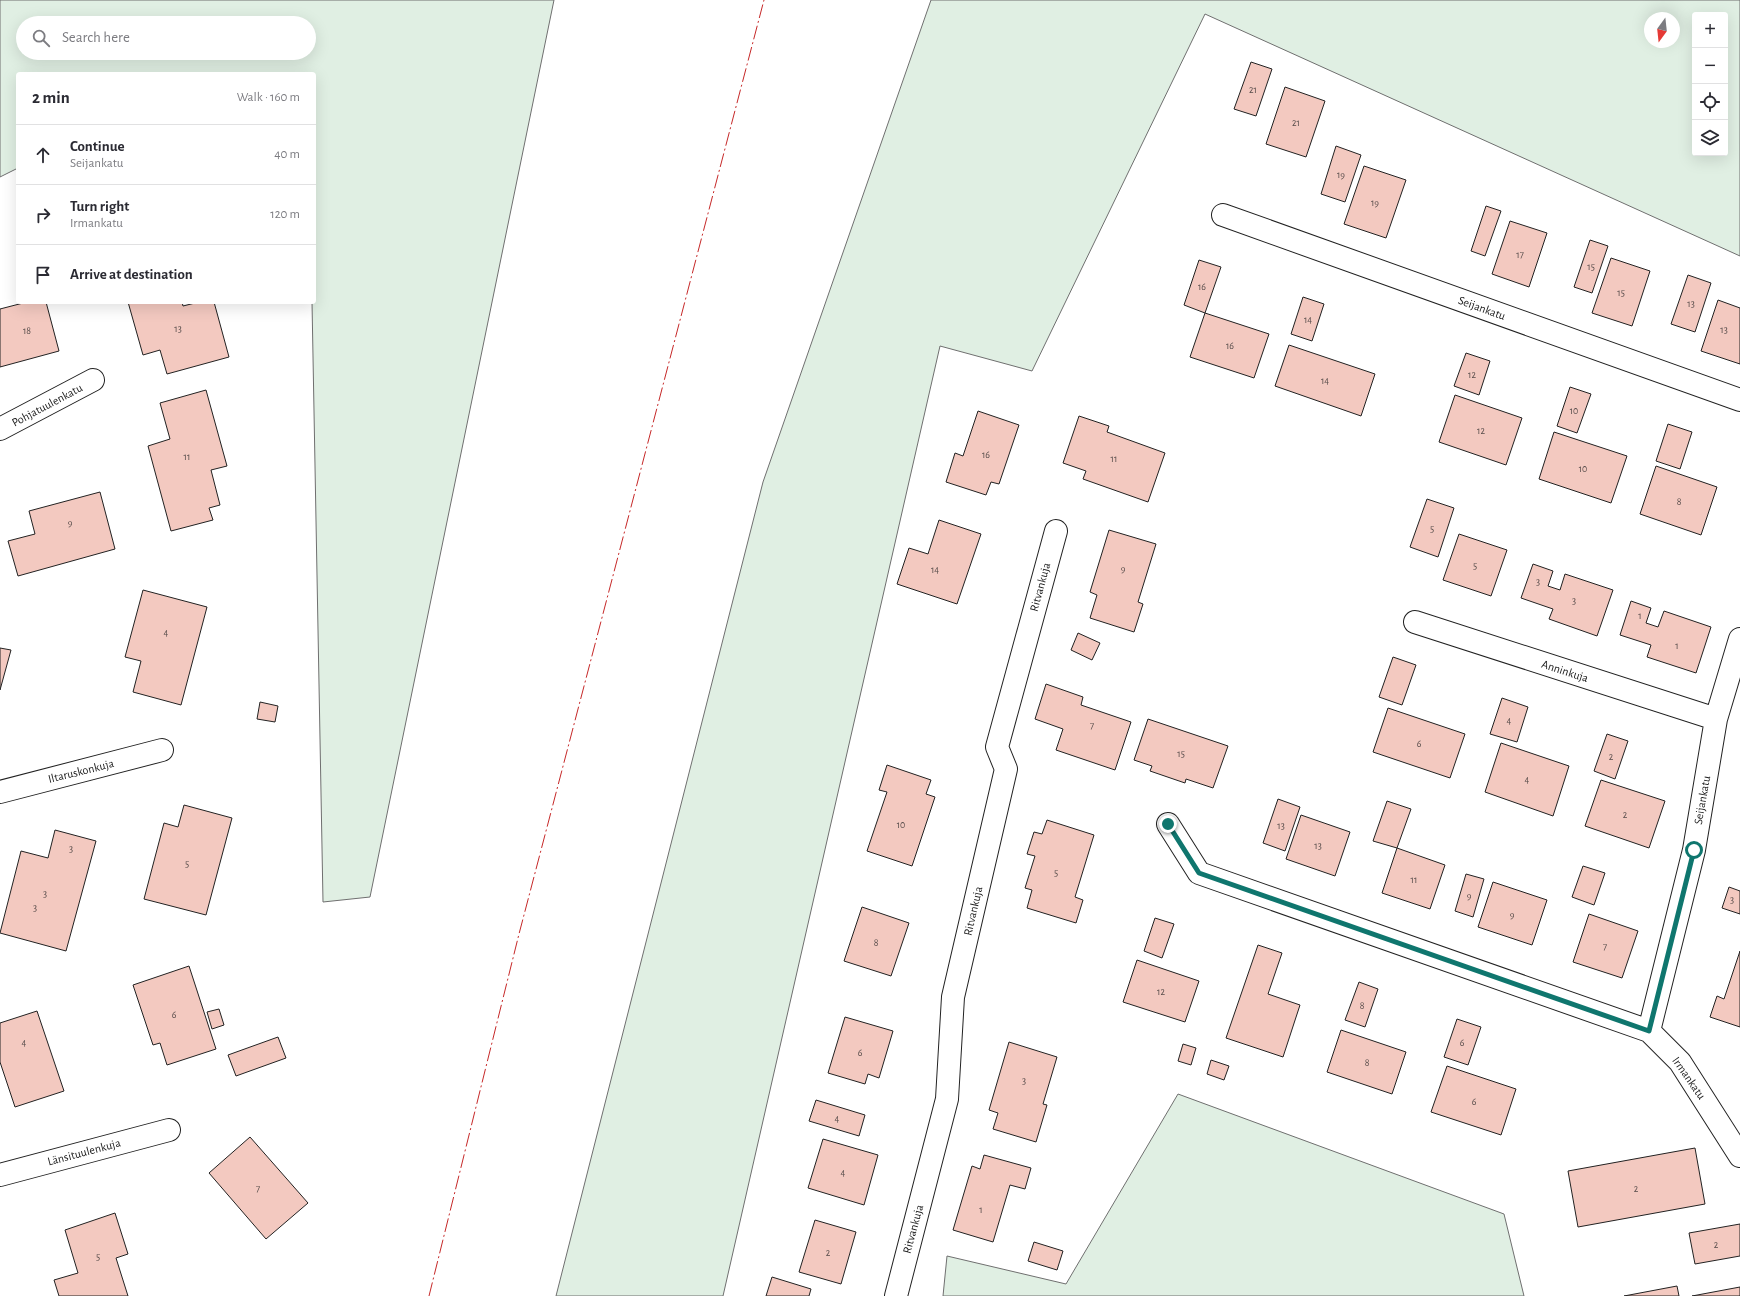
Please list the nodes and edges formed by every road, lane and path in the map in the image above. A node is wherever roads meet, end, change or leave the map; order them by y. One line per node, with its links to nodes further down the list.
1 (1223, 215): 3 (street, Seijankatu)
2 (93, 380): 4 (street, Pohjatuulenkatu)
3 (1740, 400)
4 (0, 429)
5 (1056, 532): 16 (street, Ritvankuja)
6 (1415, 622): 8 (street, Anninkuja)
7 (1740, 639): 8 (street, Seijankatu)
8 (1716, 719): 12 (street, Seijankatu)
9 (162, 750): 10 (street, Iltaruskonkuja)
10 (0, 792)
11 (1168, 824): 12 (street, Irmankatu)
12 (1649, 1031): 14 (street, Irmankatu)
13 (169, 1130): 15 (street, Länsituulenkuja)
14 (1740, 1156)
15 (0, 1175)
16 (896, 1296)

